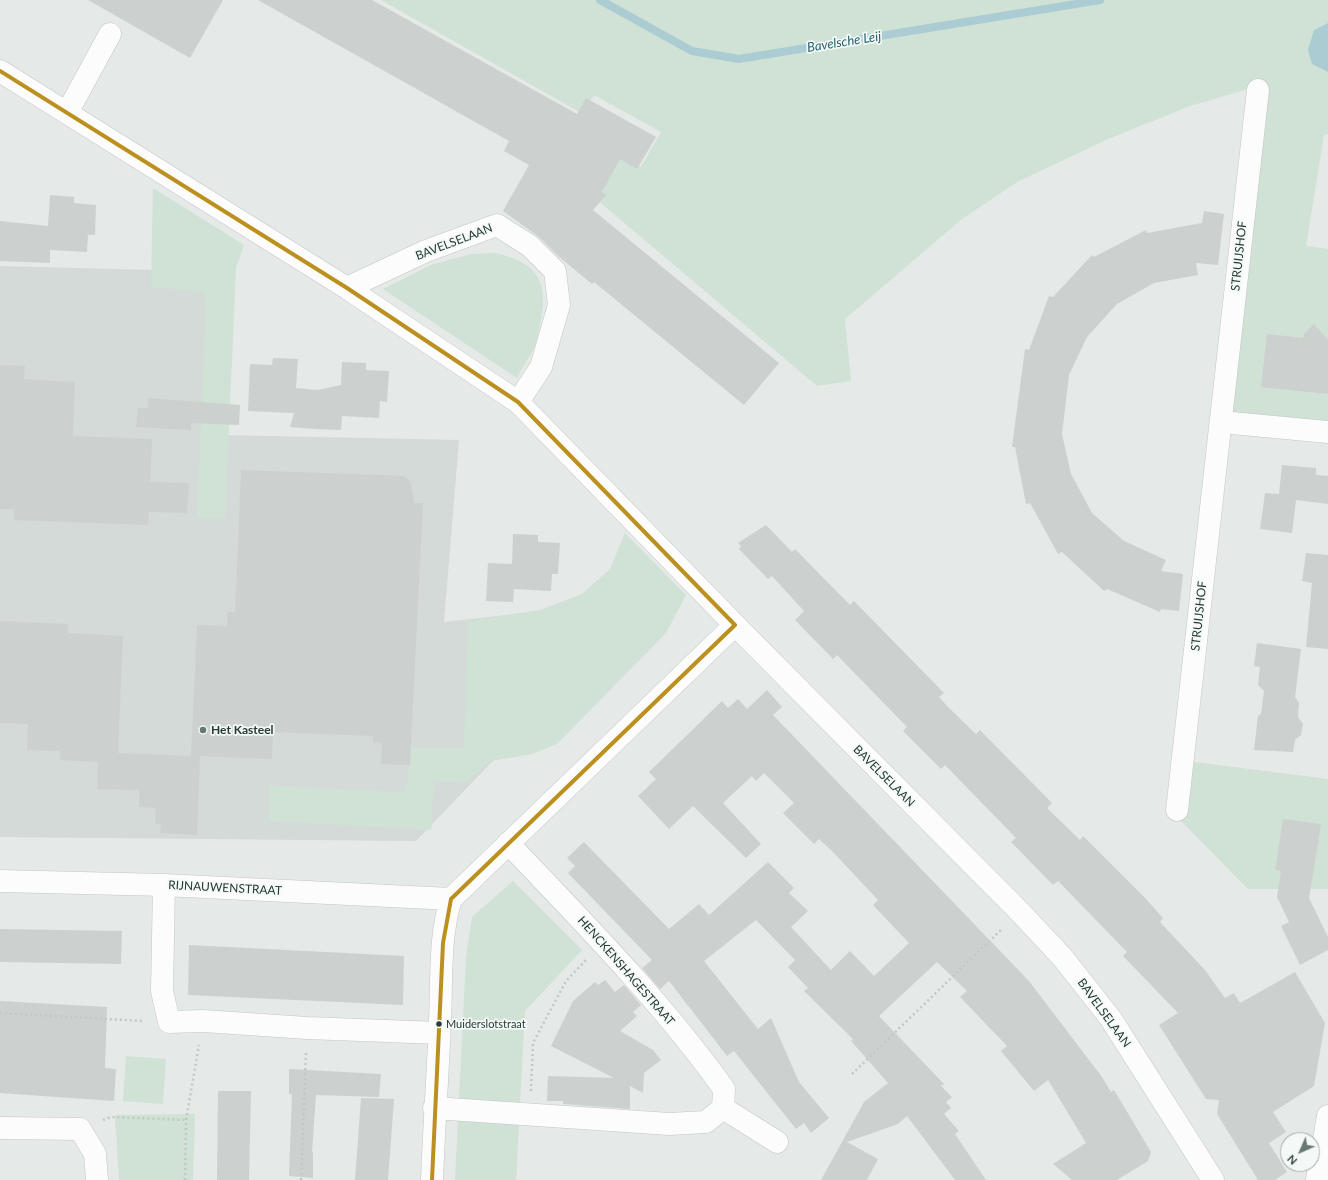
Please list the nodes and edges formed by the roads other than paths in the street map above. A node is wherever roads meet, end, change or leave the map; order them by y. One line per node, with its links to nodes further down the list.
1 (110, 34): 4 (street)
2 (0, 71): 4 (street, BAVELSELAAN)
3 (1258, 90): 7 (street, STRUIJSHOF)
4 (67, 113): 5 (street, BAVELSELAAN)
5 (348, 288): 6 (street, BAVELSELAAN); 6 (street, BAVELSELAAN)
6 (518, 402): 9 (street, BAVELSELAAN)
7 (1221, 422): 8 (street); 10 (street, STRUIJSHOF)
8 (1328, 432)
9 (735, 625): 11 (street); 23 (street, BAVELSELAAN)
10 (1177, 810)
11 (508, 843): 14 (street); 17 (street, HENCKENSHAGESTRAAT)
12 (0, 881): 13 (street, RIJNAUWENSTRAAT)
13 (164, 885): 14 (street, RIJNAUWENSTRAAT); 15 (street)
14 (451, 899): 15 (street)
15 (440, 1033): 16 (street)
16 (434, 1108): 17 (street); 22 (street)
17 (723, 1108): 20 (street)
18 (1328, 1116): 24 (street)
19 (0, 1128): 21 (street)
20 (777, 1142)
21 (97, 1180)
22 (432, 1180)
23 (1213, 1180)
24 (1317, 1180)

